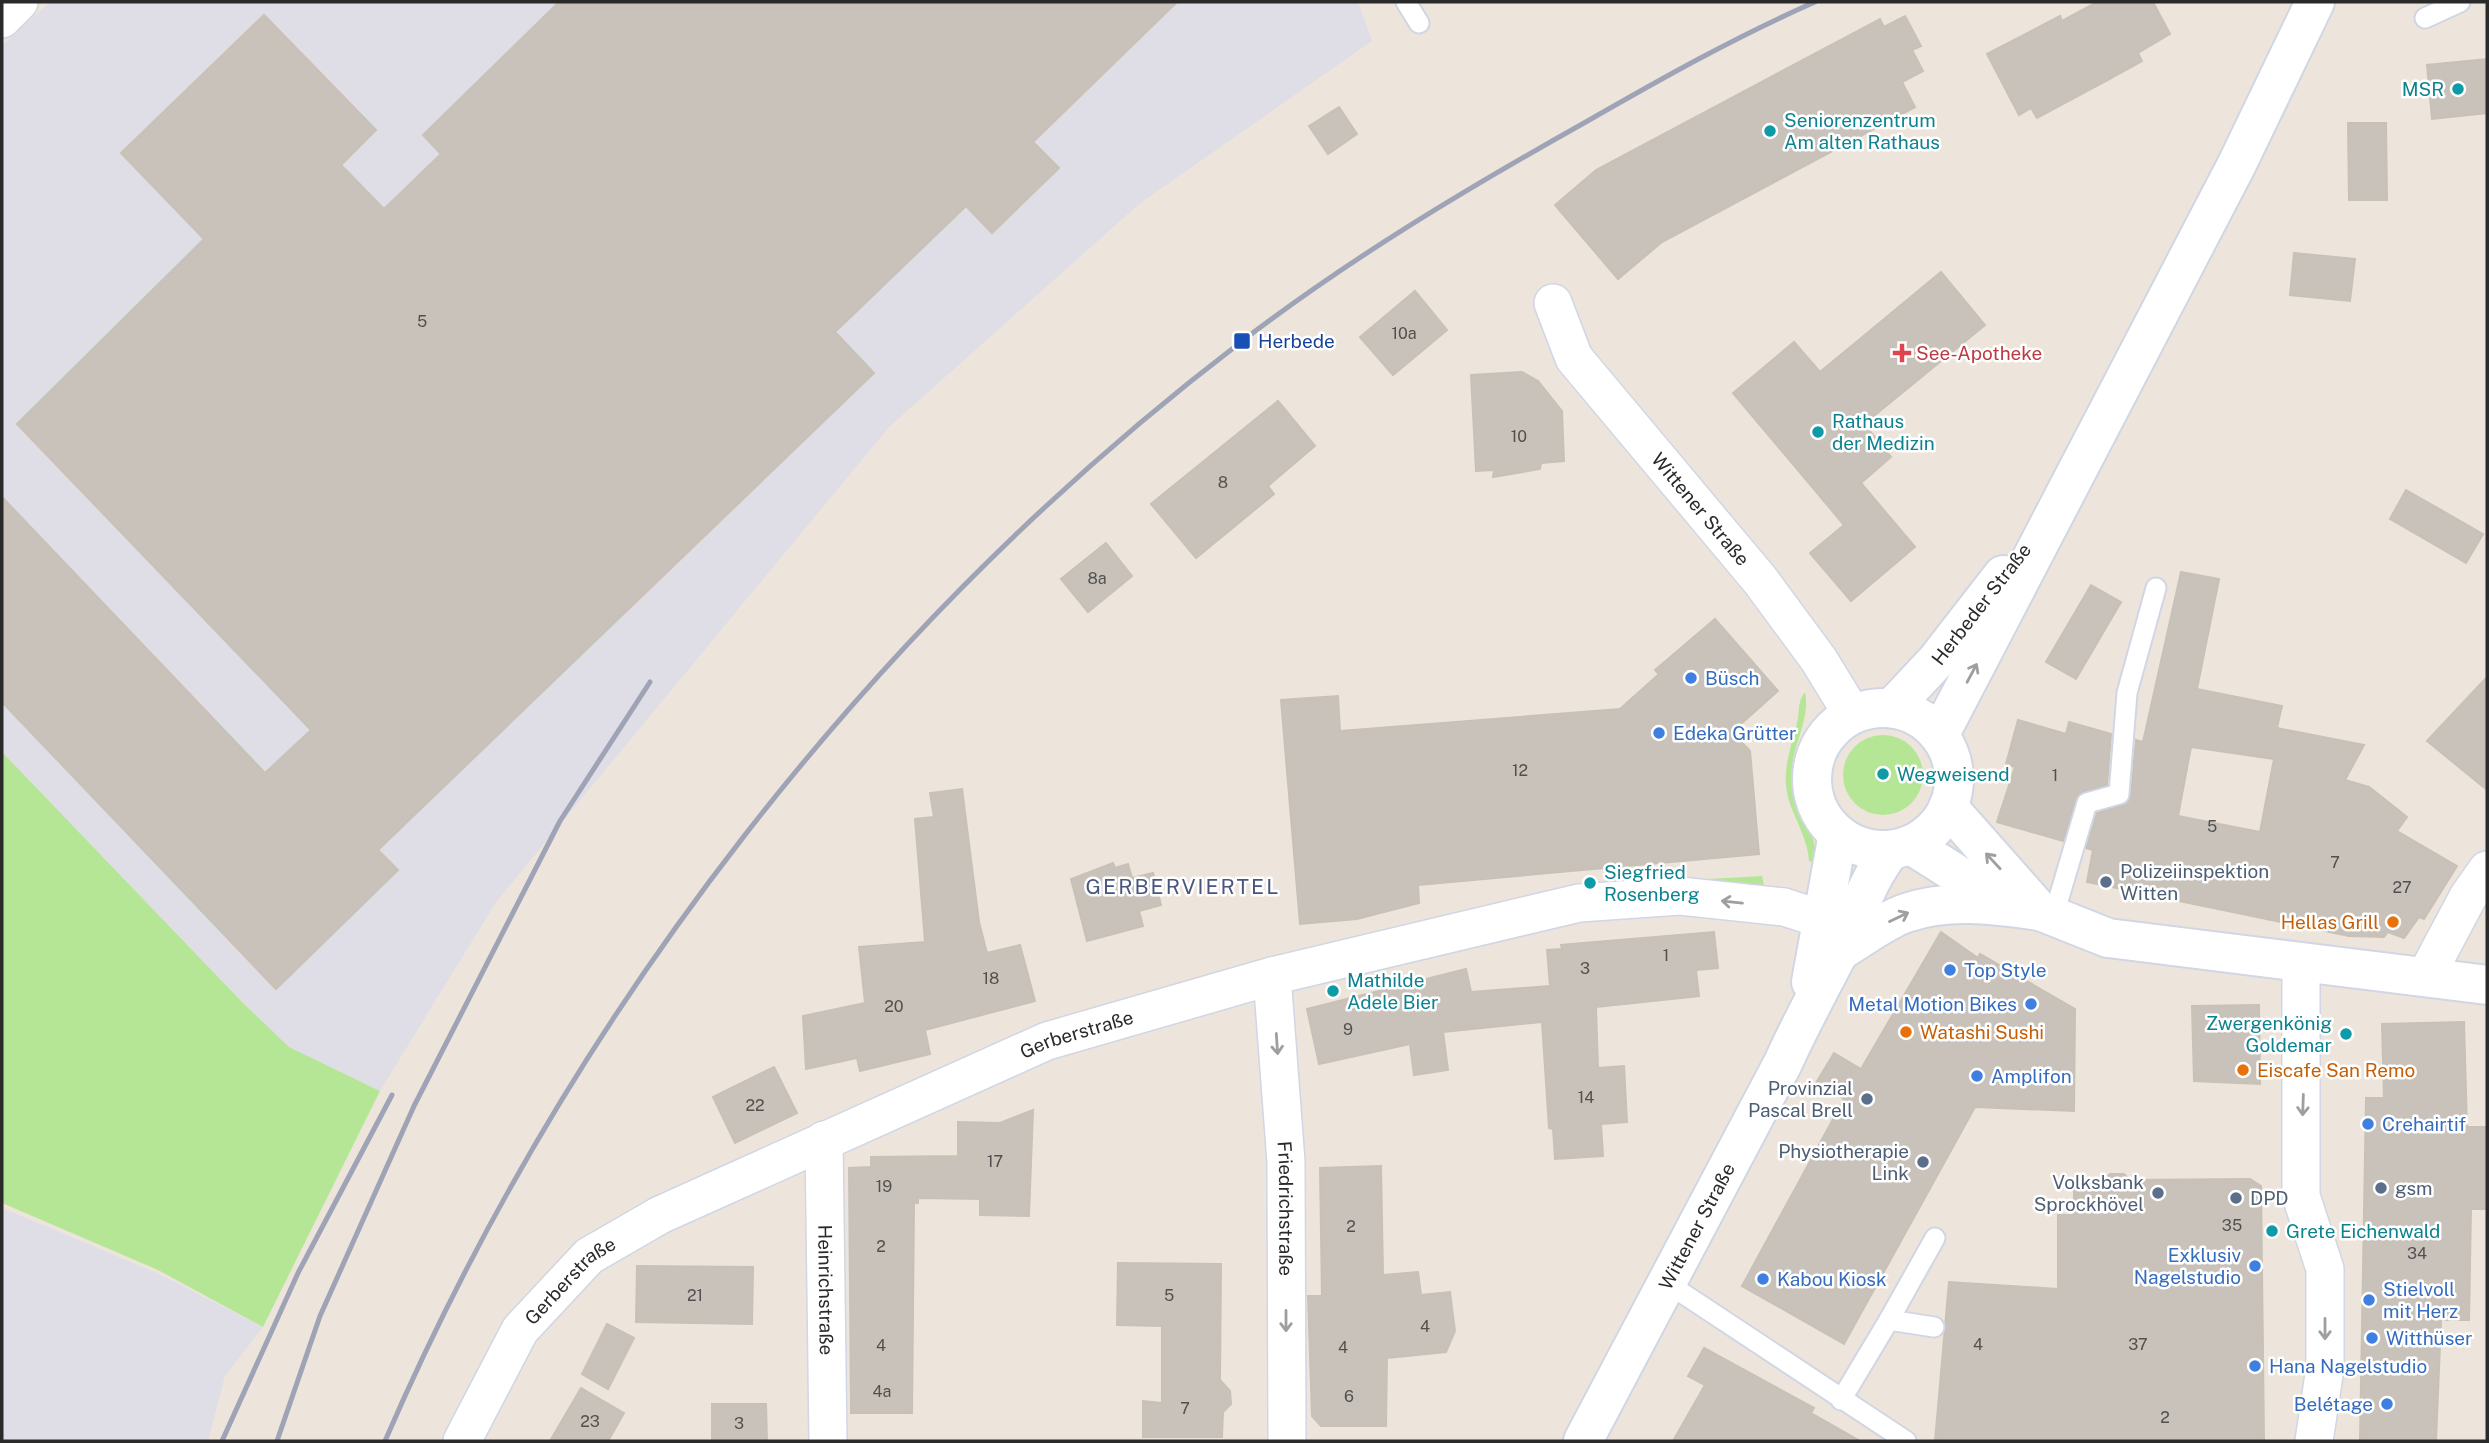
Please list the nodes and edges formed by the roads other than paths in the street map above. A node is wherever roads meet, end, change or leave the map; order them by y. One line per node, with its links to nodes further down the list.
1 (19, 2): 6 (street)
2 (1406, 2): 7 (lane)
3 (2315, 2): 9 (main road)
4 (2460, 2): 5 (lane)
5 (2425, 18)
6 (2, 19)
7 (1419, 23)
8 (1553, 303): 12 (street, Wittener Straße)
9 (2064, 496): 11 (main road, Herbeder Straße); 13 (main road, one-way to 9)
10 (2156, 588): 18 (lane)
11 (1893, 707): 12 (main road); 13 (main road)
12 (1852, 714): 15 (main road)
13 (1940, 734): 14 (main road)
14 (1948, 807): 16 (main road); 18 (main road, one-way to 14)
15 (1838, 834): 16 (main road); 19 (main road, Wittener Straße)
16 (1901, 847): 18 (main road); 19 (main road, Wittener Straße)
17 (2487, 870): 22 (street)
18 (2034, 912): 19 (main road, one-way to 18); 20 (main road)
19 (1830, 935): 21 (street, Gerberstraße, one-way to 21); 26 (main road, Wittener Straße)
20 (2301, 964): 22 (main road); 35 (street, one-way to 35)
21 (1272, 976): 24 (street, Gerberstraße); 32 (street, Friedrichstraße, one-way to 32)
22 (2426, 976): 23 (main road)
23 (2487, 985)
24 (824, 1140): 30 (street, Gerberstraße); 31 (street, Heinrichstraße)
25 (1935, 1238): 27 (lane)
26 (1667, 1283): 29 (lane); 33 (main road, Wittener Straße)
27 (1889, 1320): 28 (lane); 29 (lane)
28 (1934, 1327)
29 (1841, 1400): 34 (lane)
30 (462, 1441)
31 (828, 1441)
32 (1287, 1441)
33 (1583, 1441)
34 (1906, 1441)
35 (2314, 1441)

